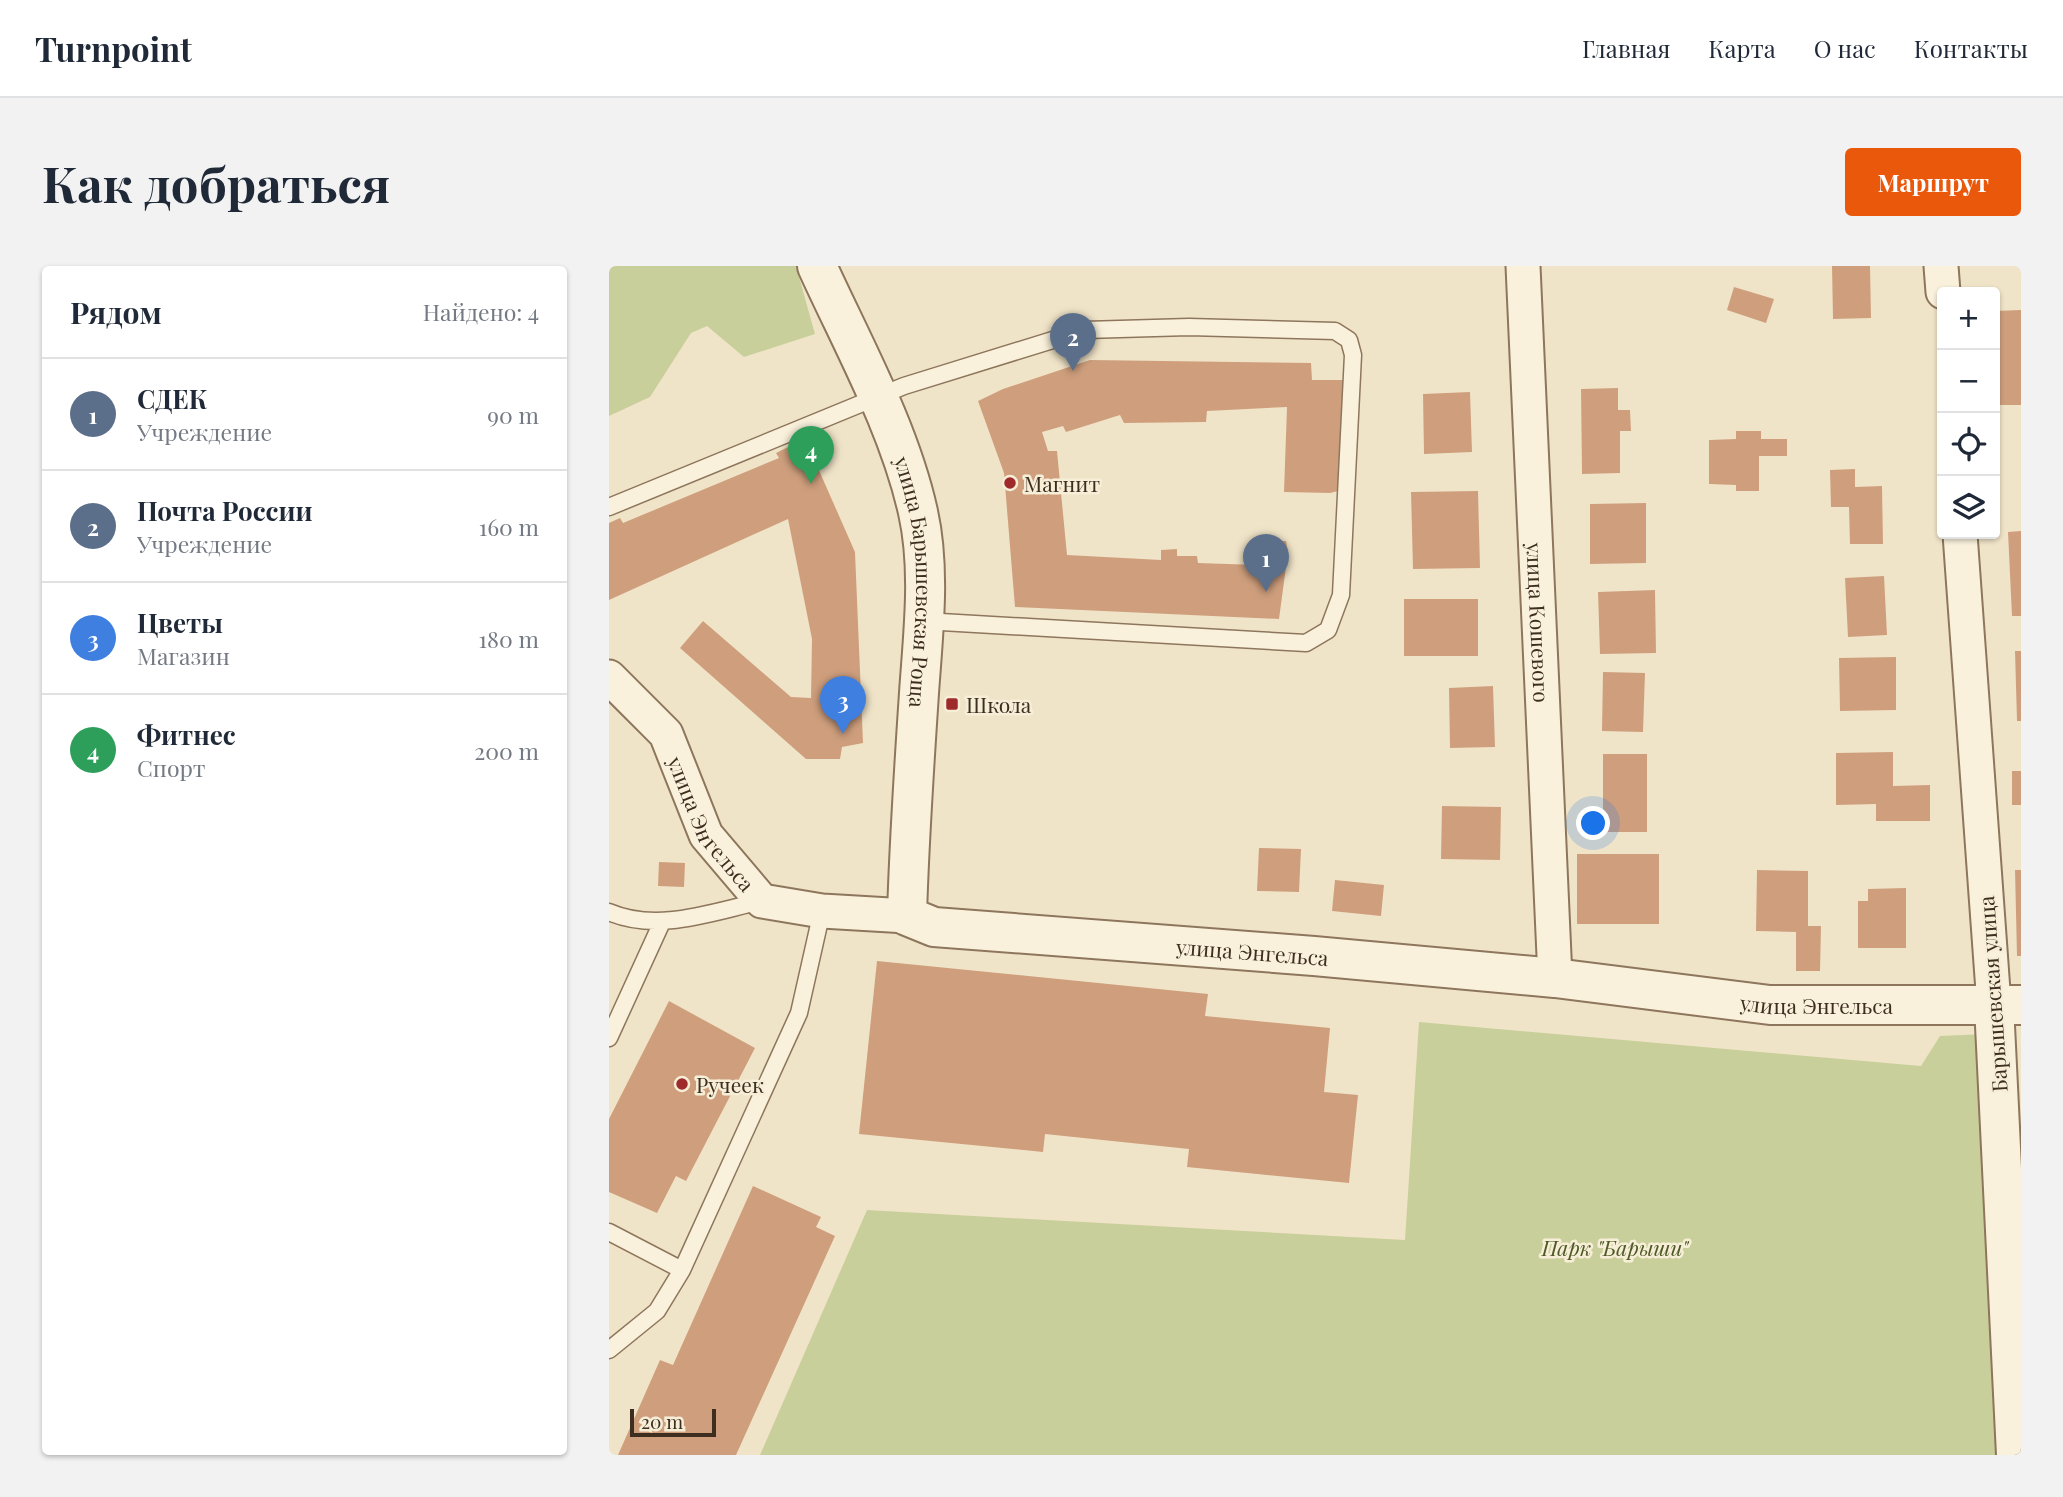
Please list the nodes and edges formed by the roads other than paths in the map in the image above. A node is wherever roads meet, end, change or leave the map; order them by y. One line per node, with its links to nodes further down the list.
1 (817, 266): 5 (street, улица Барышевская Роща)
2 (1523, 266): 15 (street, улица Кошевого)
3 (1941, 266): 4 (street)
4 (1943, 287)
5 (876, 397): 6 (lane); 8 (street, улица Барышевская Роща); 8 (lane)
6 (609, 507)
7 (1961, 539): 16 (street, Барышевская улица)
8 (923, 621): 13 (street, улица Барышевская Роща)
9 (609, 677): 10 (street, улица Энгельса)
10 (762, 901): 11 (street, улица Энгельса); 14 (lane)
11 (822, 911): 13 (street, улица Энгельса); 19 (lane)
12 (609, 912): 14 (lane)
13 (907, 916): 15 (street, улица Энгельса)
14 (662, 922): 17 (lane)
15 (1555, 978): 16 (street, улица Энгельса)
16 (2008, 1005): 21 (street, Барышевская улица)
17 (609, 1038)
18 (609, 1232): 19 (lane)
19 (682, 1270): 20 (lane)
20 (609, 1350)
21 (2016, 1455)

